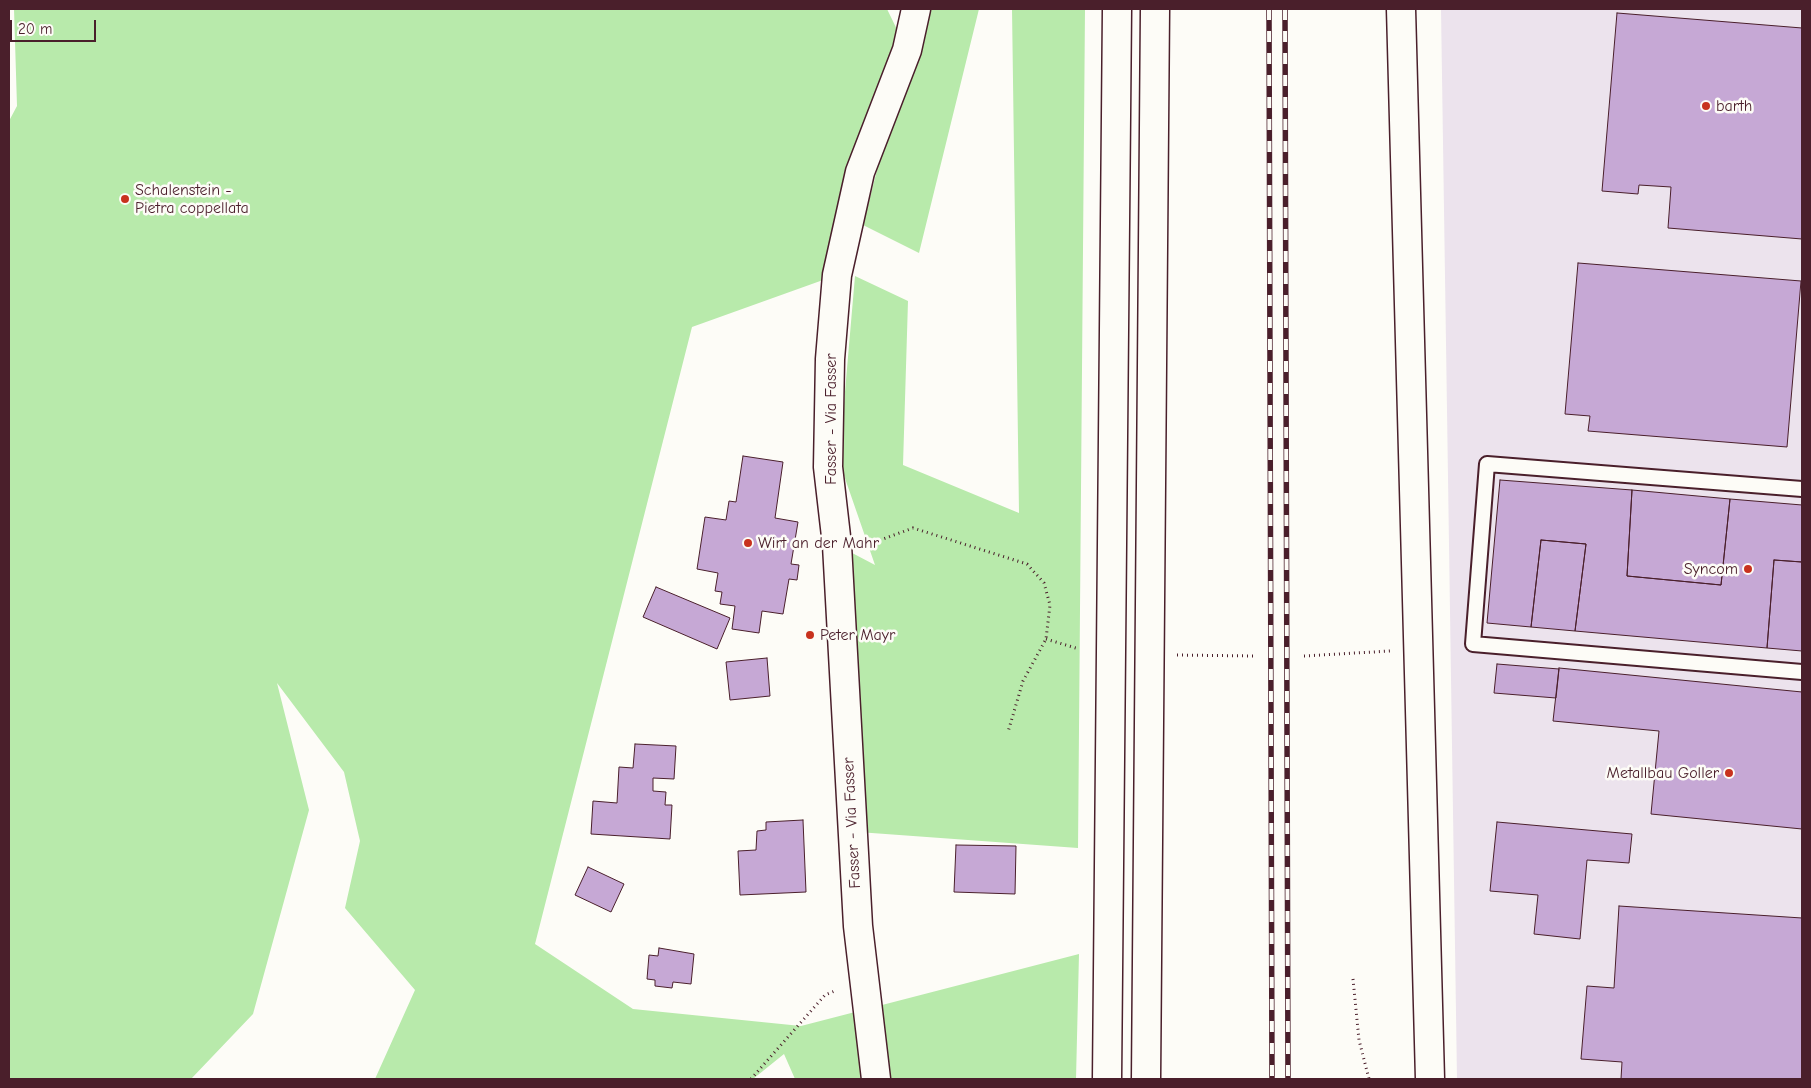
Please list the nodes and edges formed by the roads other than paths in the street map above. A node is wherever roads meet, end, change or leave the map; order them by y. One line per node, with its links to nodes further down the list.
1 (916, 9): 7 (main road, Fasser - Via Fasser)
2 (1117, 9): 8 (main road)
3 (1156, 9): 9 (main road)
4 (1401, 9): 10 (main road)
5 (1802, 489): 6 (lane)
6 (1802, 672)
7 (876, 1079)
8 (1107, 1079)
9 (1146, 1079)
10 (1430, 1079)

